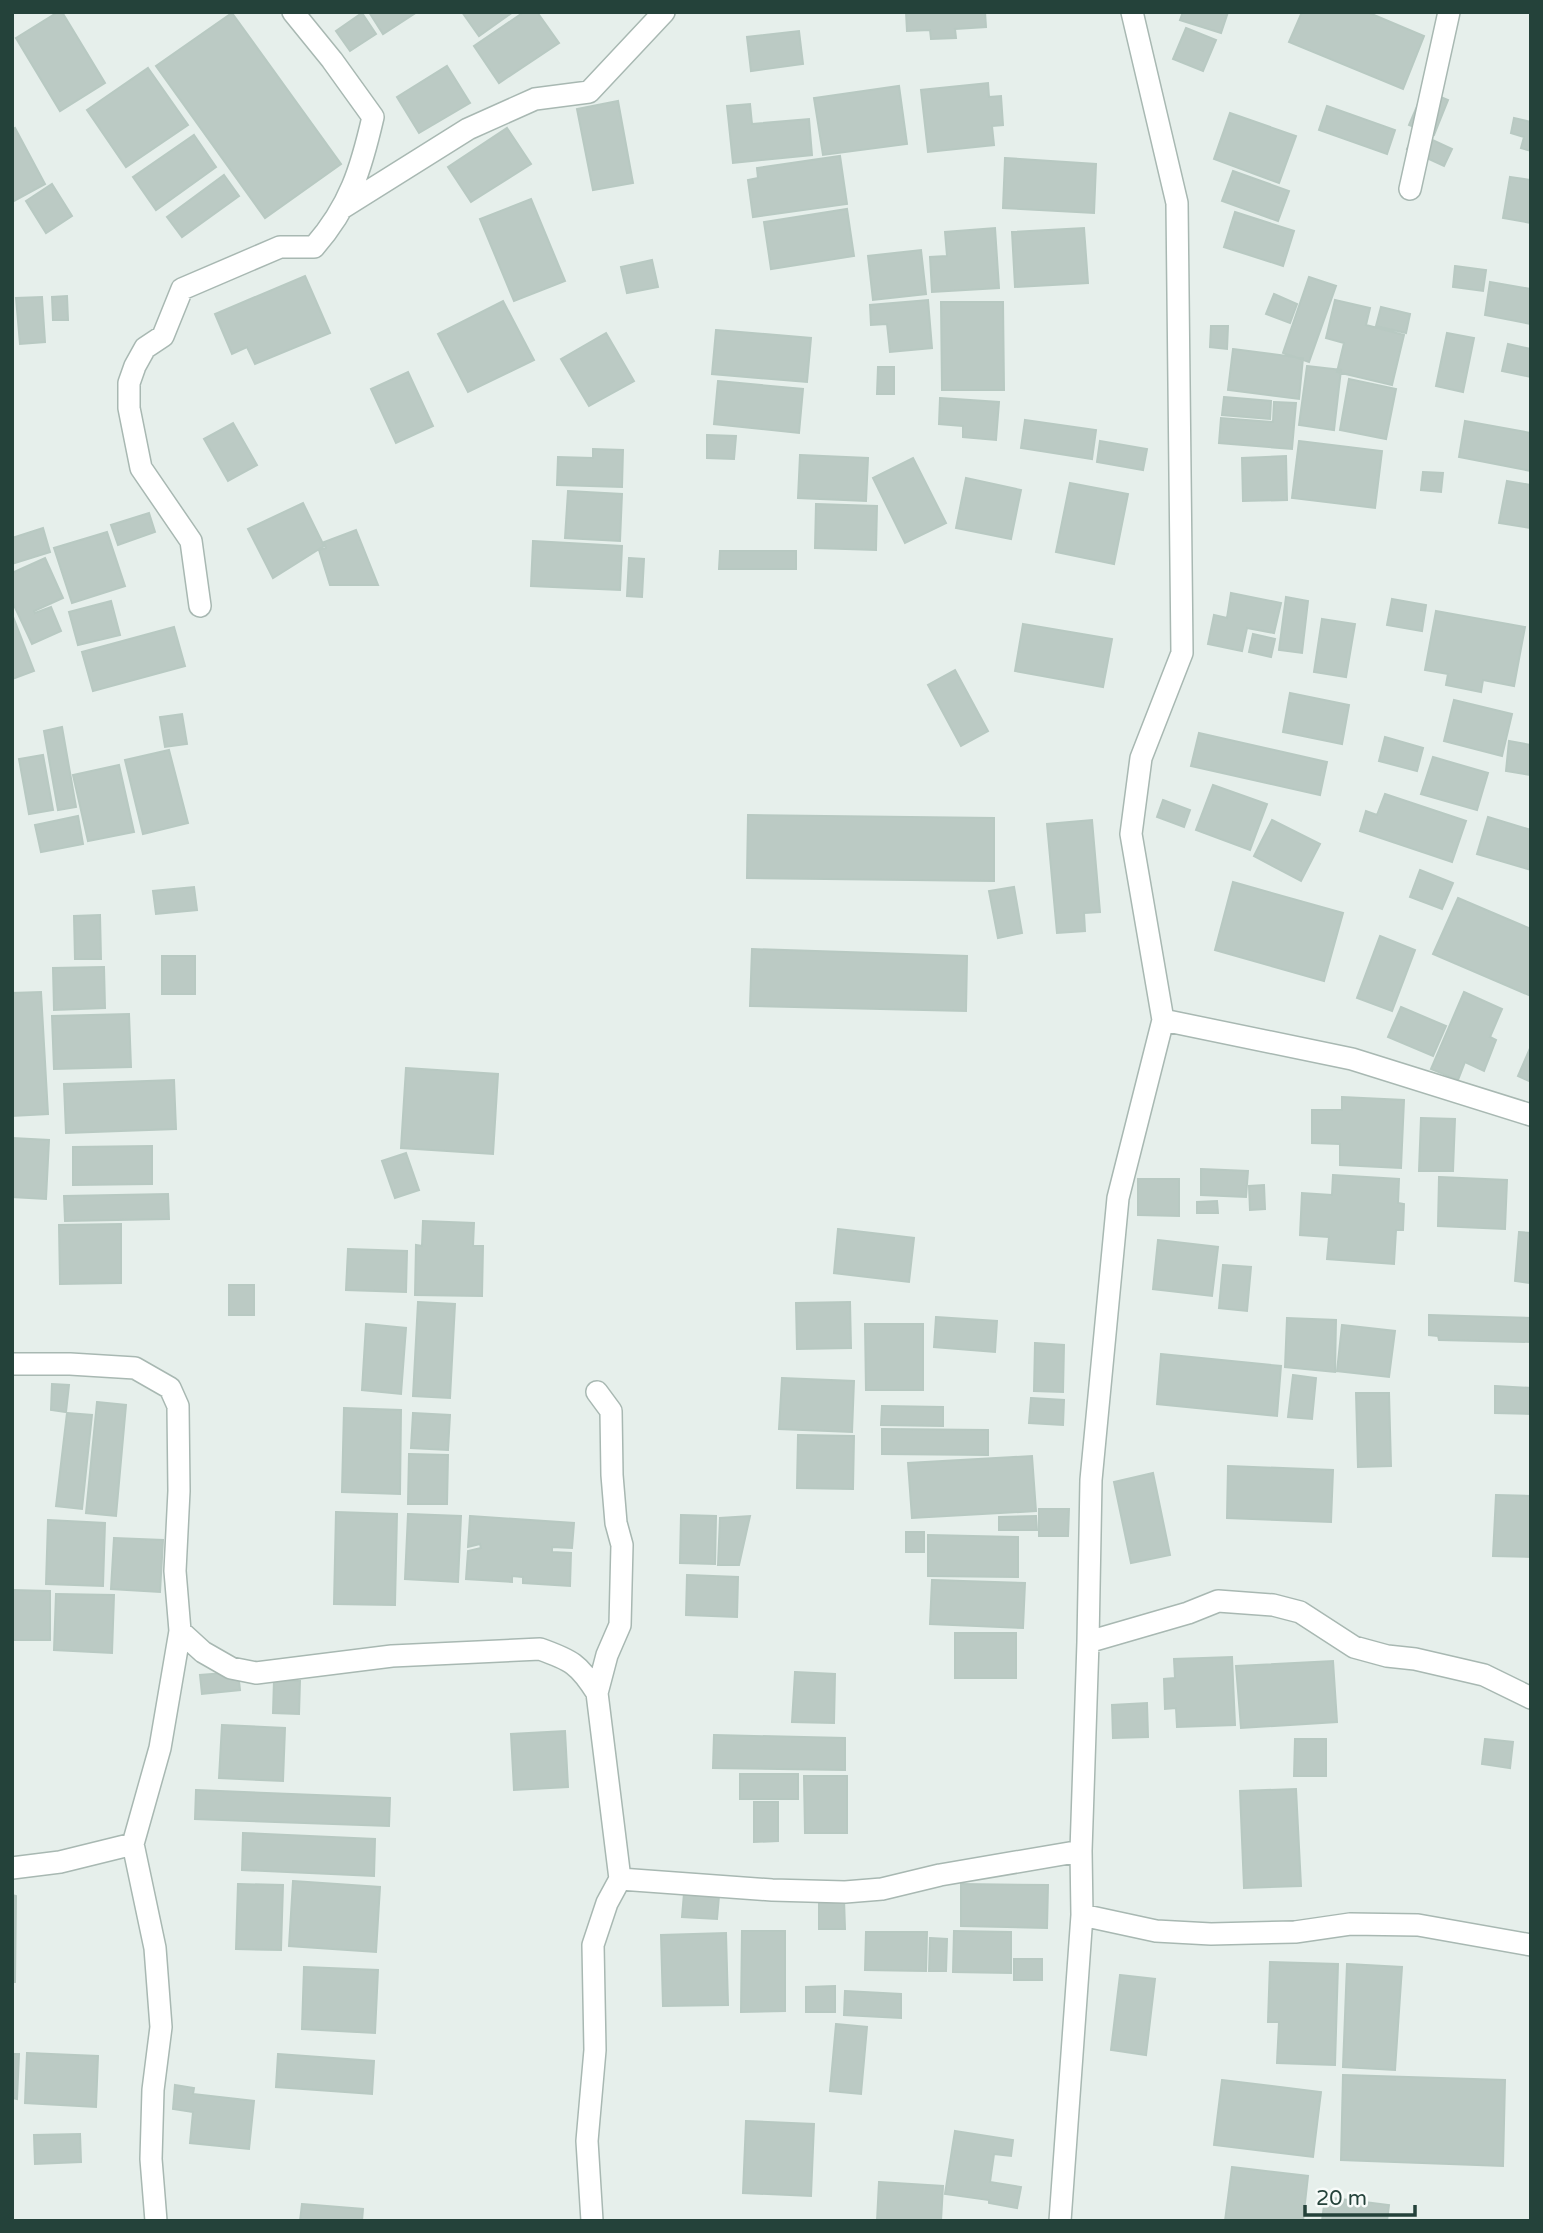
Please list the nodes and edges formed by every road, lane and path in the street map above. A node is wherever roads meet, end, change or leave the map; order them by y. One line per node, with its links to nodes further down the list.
1 (293, 12): 6 (street)
2 (664, 12): 6 (street)
3 (1132, 12): 8 (street)
4 (1449, 12): 5 (street)
5 (1410, 189)
6 (342, 208): 7 (street)
7 (200, 606)
8 (1163, 1020): 9 (street); 13 (street)
9 (1531, 1115)
10 (12, 1364): 12 (street)
11 (597, 1392): 14 (street)
12 (180, 1631): 14 (street); 16 (street)
13 (1088, 1642): 15 (street); 17 (street)
14 (597, 1693): 19 (street)
15 (1531, 1698)
16 (133, 1844): 18 (street); 22 (street)
17 (1080, 1851): 19 (street); 20 (street)
18 (12, 1868)
19 (620, 1879): 23 (street)
20 (1082, 1915): 21 (street); 24 (street)
21 (1531, 1945)
22 (156, 2221)
23 (592, 2221)
24 (1060, 2221)

